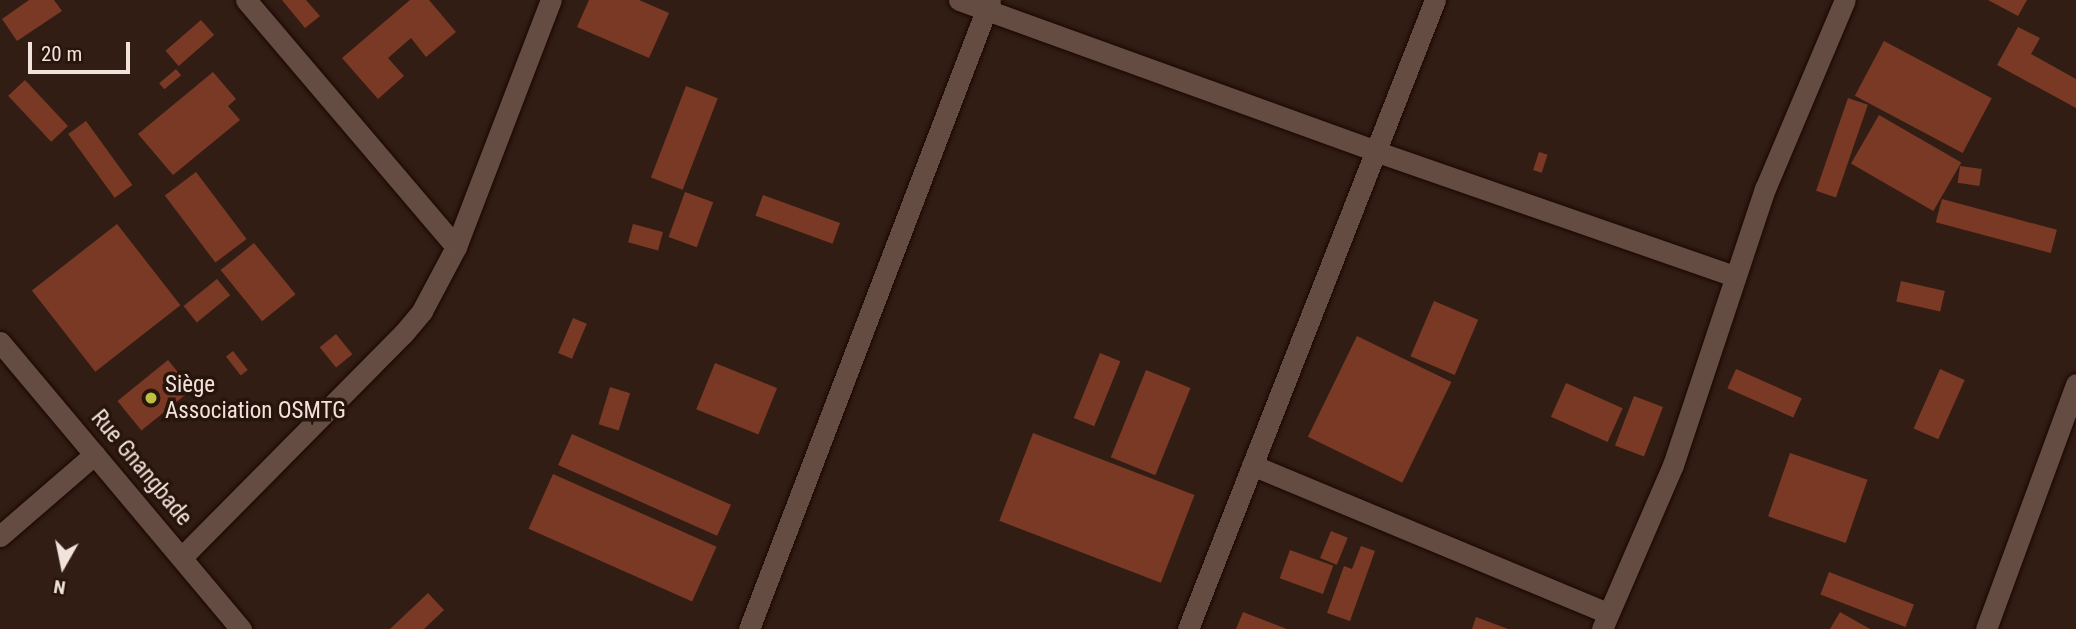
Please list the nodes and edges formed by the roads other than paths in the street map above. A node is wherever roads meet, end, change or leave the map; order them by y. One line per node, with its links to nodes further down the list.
1 (246, 0): 8 (street)
2 (551, 0): 8 (street)
3 (959, 0): 6 (street)
4 (1435, 0): 7 (street)
5 (1845, 0): 9 (street)
6 (988, 6): 7 (street); 18 (street)
7 (1376, 151): 9 (street); 13 (street)
8 (456, 247): 15 (street)
9 (1734, 275): 16 (street)
10 (0, 342): 12 (street, Rue Gnangbade)
11 (2076, 384): 20 (street)
12 (95, 454): 14 (street); 15 (street, Rue Gnangbade)
13 (1252, 465): 16 (street); 19 (street)
14 (0, 536)
15 (182, 557): 17 (street, Rue Gnangbade)
16 (1605, 621)
17 (241, 629)
18 (749, 629)
19 (1188, 629)
20 (1986, 629)

